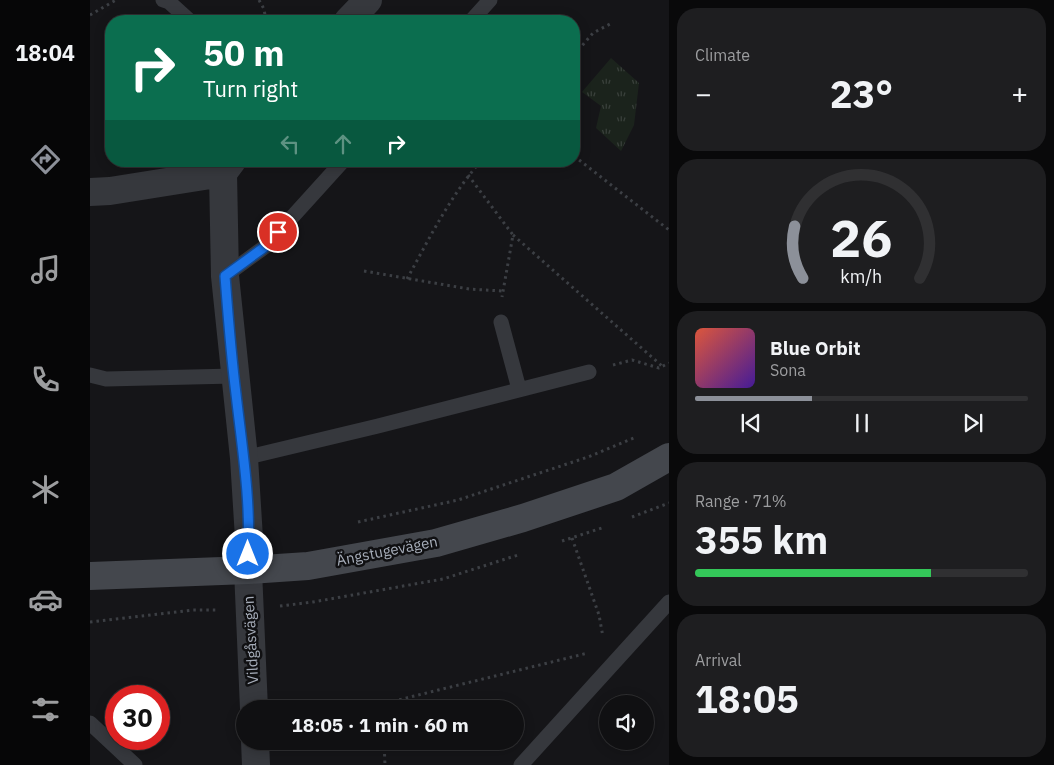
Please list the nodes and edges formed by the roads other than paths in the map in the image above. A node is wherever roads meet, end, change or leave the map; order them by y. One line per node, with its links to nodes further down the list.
1 (163, 0): 4 (lane)
2 (368, 0): 5 (street)
3 (490, 0): 6 (lane)
4 (183, 15)
5 (354, 15)
6 (476, 15)
7 (227, 167): 9 (street); 10 (street, Vildgåsvägen)
8 (338, 167): 10 (lane)
9 (90, 192)
10 (225, 276): 14 (street, Vildgåsvägen)
11 (501, 322): 15 (lane)
12 (589, 372): 15 (lane)
13 (90, 375): 14 (lane)
14 (234, 376): 17 (street, Vildgåsvägen)
15 (519, 390): 17 (lane)
16 (669, 457): 18 (street, Ängstugevägen)
17 (244, 458): 18 (street, Vildgåsvägen)
18 (248, 570): 19 (street, Ängstugevägen); 21 (street, Vildgåsvägen)
19 (90, 576)
20 (669, 602): 26 (lane)
21 (254, 700)
22 (90, 723): 24 (lane)
23 (255, 750): 25 (street)
24 (135, 765)
25 (256, 765)
26 (521, 765)

